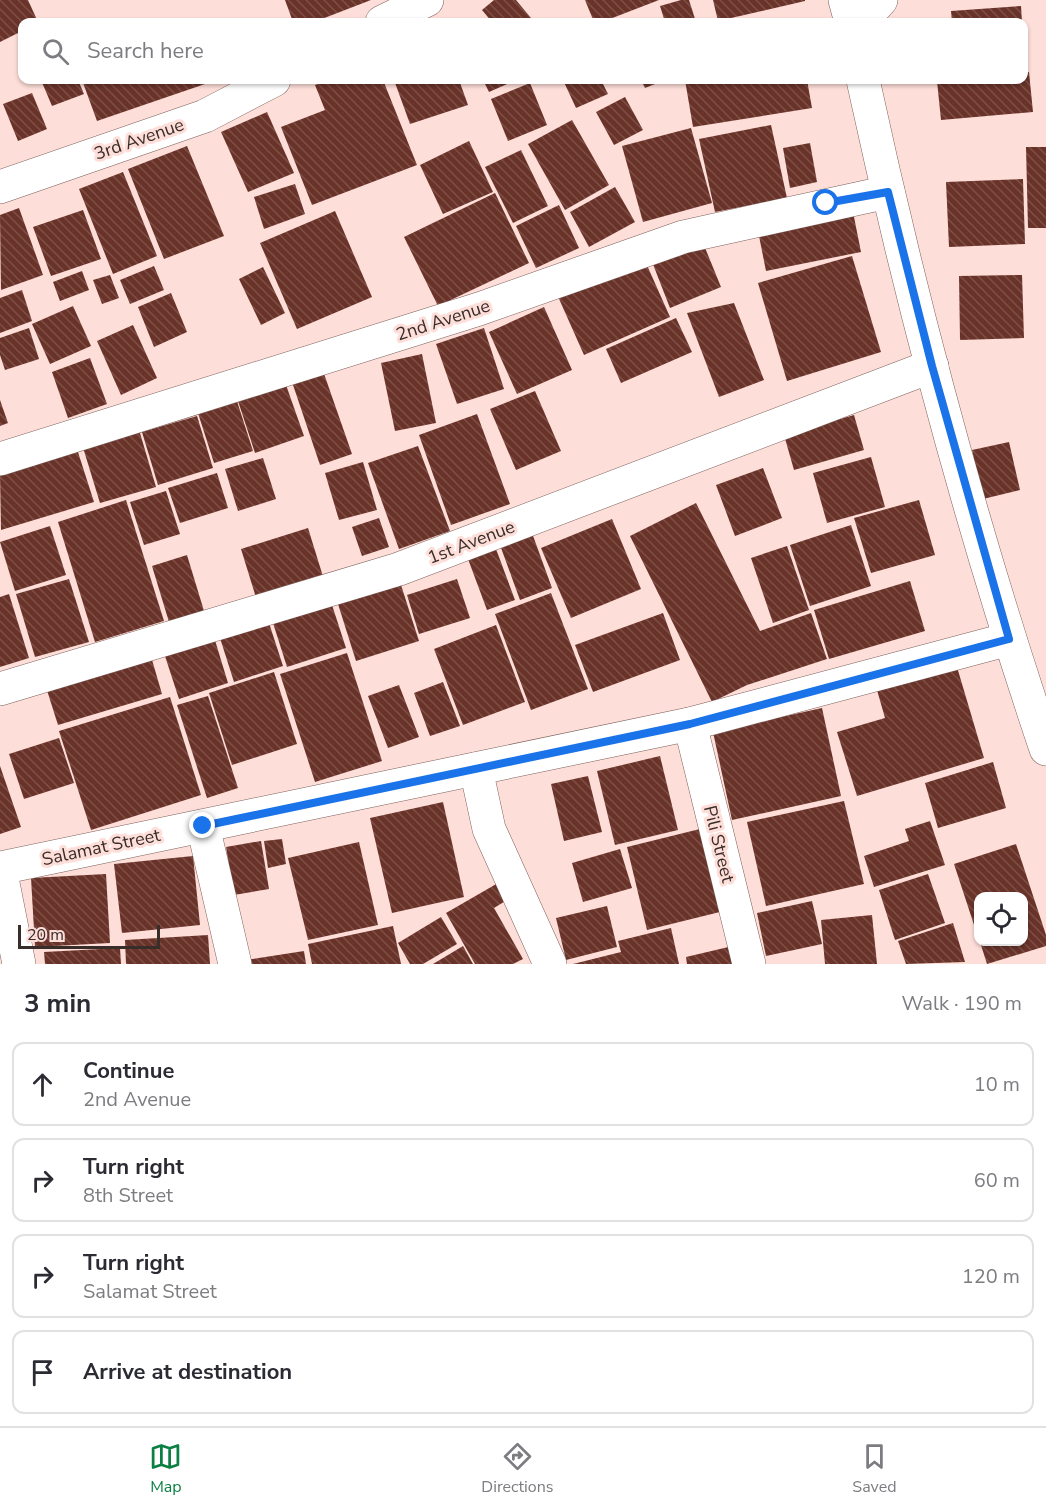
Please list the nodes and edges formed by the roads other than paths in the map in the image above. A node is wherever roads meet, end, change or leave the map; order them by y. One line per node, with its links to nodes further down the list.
1 (427, 0): 4 (street)
2 (845, 0): 5 (street)
3 (881, 0): 6 (street)
4 (390, 18)
5 (849, 18)
6 (867, 18)
7 (266, 84): 9 (street, 3rd Avenue)
8 (865, 84): 10 (street)
9 (0, 187)
10 (888, 192): 11 (street); 12 (street, 2nd Avenue)
11 (932, 366): 13 (street); 14 (street, 1st Avenue)
12 (0, 459)
13 (1009, 639): 15 (street, Salamat Street); 16 (street)
14 (0, 689)
15 (690, 724): 17 (street, Salamat Street); 23 (street, Pili Street)
16 (1046, 749)
17 (476, 769): 18 (street, Salamat Street); 22 (street)
18 (203, 826): 19 (street, Salamat Street); 21 (street)
19 (0, 868): 20 (street)
20 (19, 964)
21 (235, 964)
22 (550, 964)
23 (749, 964)

